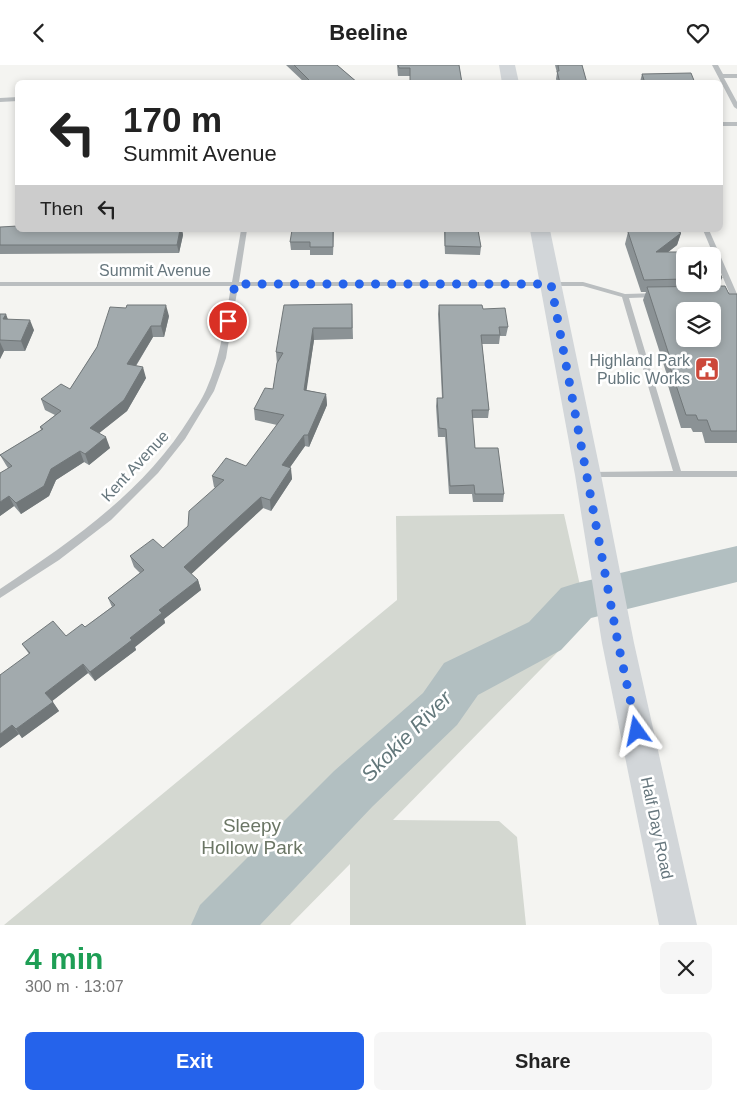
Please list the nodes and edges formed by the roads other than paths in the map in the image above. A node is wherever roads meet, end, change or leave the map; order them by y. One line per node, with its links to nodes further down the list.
1 (507, 65): 5 (main road)
2 (715, 65): 3 (street)
3 (721, 76): 4 (street); 8 (street)
4 (737, 76)
5 (510, 80)
6 (0, 99): 7 (street)
7 (15, 99)
8 (737, 107)
9 (723, 123): 10 (street)
10 (737, 123)
11 (244, 232): 14 (street, Kent Avenue)
12 (540, 232): 15 (main road, Half Day Road)
13 (707, 232): 17 (street)
14 (235, 284): 15 (street, Summit Avenue); 16 (street, Summit Avenue); 23 (street, Kent Avenue)
15 (551, 284): 19 (street); 22 (main road, Half Day Road)
16 (0, 285)
17 (704, 294)
18 (664, 295): 19 (street)
19 (625, 296): 20 (street)
20 (678, 474): 21 (street); 22 (street)
21 (737, 474)
22 (588, 475): 24 (main road, Half Day Road)
23 (0, 594)
24 (678, 925)

